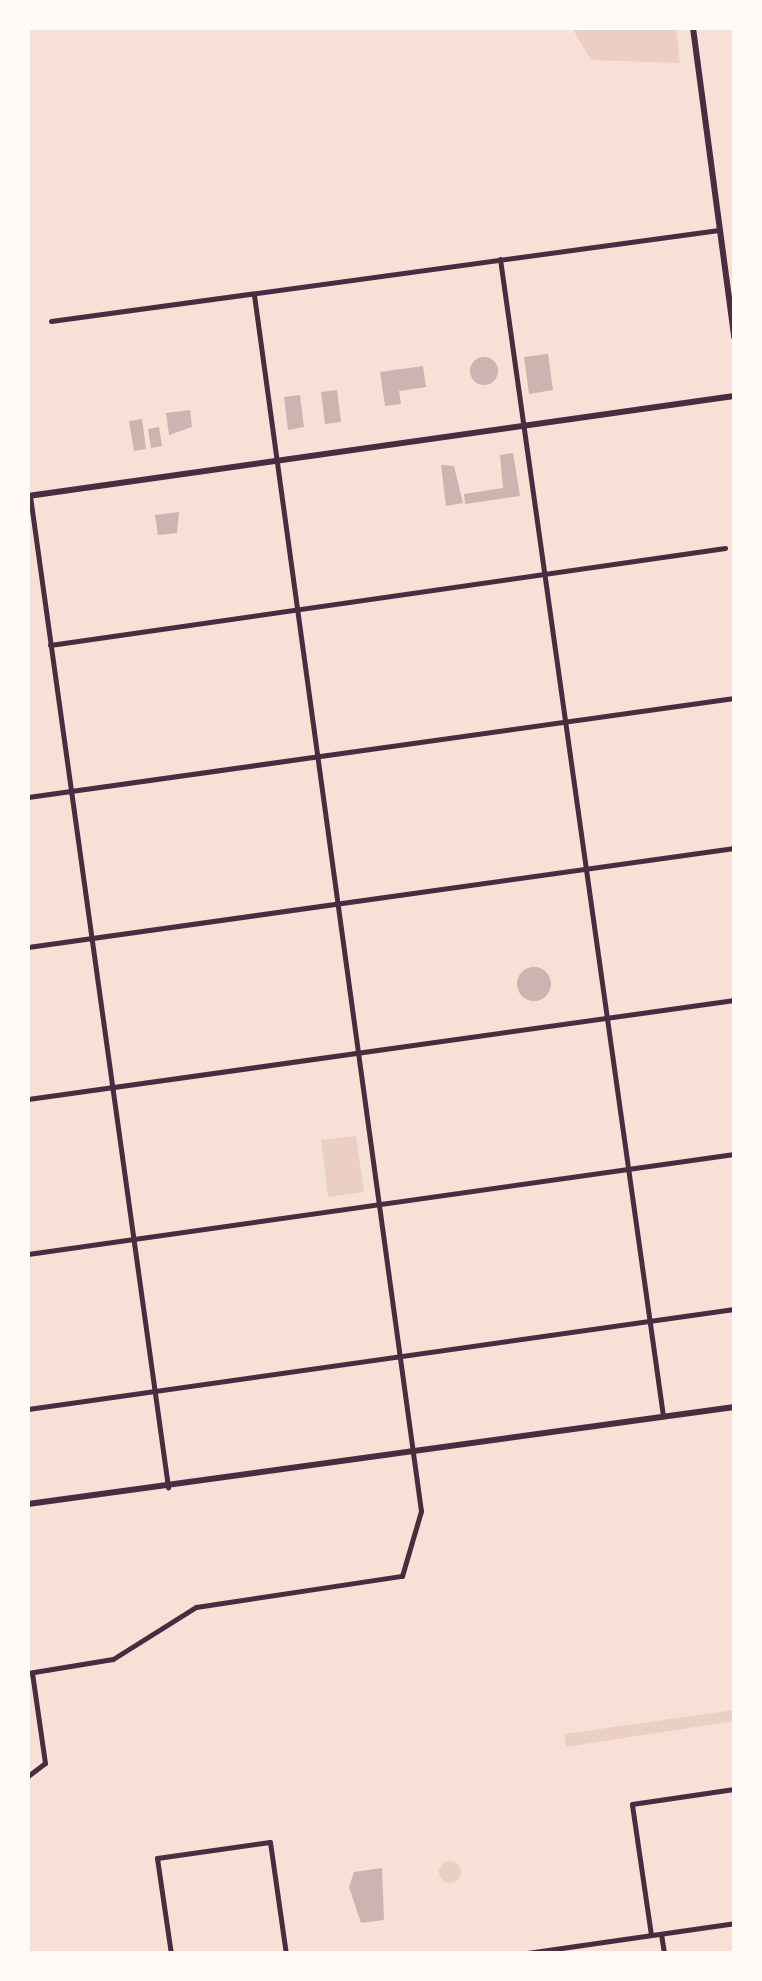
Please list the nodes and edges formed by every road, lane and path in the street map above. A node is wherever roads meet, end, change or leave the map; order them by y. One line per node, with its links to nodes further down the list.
1 (694, 28): 2 (main road)
2 (719, 230): 3 (street); 6 (main road)
3 (500, 259): 4 (street); 8 (street)
4 (254, 295): 5 (street); 9 (street)
5 (51, 321)
6 (734, 338)
7 (734, 396): 8 (main road)
8 (524, 426): 9 (main road); 12 (street)
9 (277, 461): 10 (main road); 13 (street)
10 (29, 496): 14 (street)
11 (725, 548): 12 (street)
12 (544, 574): 13 (street); 16 (street)
13 (298, 609): 14 (street); 17 (street)
14 (50, 645): 18 (street)
15 (734, 698): 16 (street)
16 (565, 721): 17 (street); 21 (street)
17 (318, 756): 18 (street); 22 (street)
18 (70, 791): 19 (street); 23 (street)
19 (28, 797)
20 (734, 848): 21 (street)
21 (586, 869): 22 (street); 26 (street)
22 (339, 903): 23 (street); 27 (street)
23 (91, 938): 24 (street); 28 (street)
24 (28, 947)
25 (734, 1000): 26 (street)
26 (607, 1018): 27 (street); 31 (street)
27 (360, 1053): 28 (street); 32 (street)
28 (113, 1087): 29 (street); 33 (street)
29 (28, 1099)
30 (734, 1154): 31 (street)
31 (628, 1170): 32 (street); 36 (street)
32 (382, 1205): 33 (street); 37 (street)
33 (134, 1239): 34 (street); 38 (street)
34 (28, 1254)
35 (734, 1309): 36 (street)
36 (649, 1321): 37 (street); 41 (street)
37 (403, 1356): 38 (street); 42 (street)
38 (155, 1392): 40 (street); 43 (street)
39 (734, 1407): 41 (main road)
40 (28, 1410)
41 (663, 1416): 42 (main road)
42 (416, 1451): 43 (main road); 45 (street)
43 (168, 1486): 44 (main road)
44 (29, 1505)
45 (30, 1673): 46 (street)
46 (28, 1776)
47 (734, 1790): 50 (street)
48 (734, 1924): 49 (street)
49 (661, 1934): 50 (street); 55 (street)
50 (651, 1935): 51 (street)
51 (546, 1952): 54 (street)
52 (171, 1954): 53 (street)
53 (286, 1954)
54 (520, 1954)
55 (664, 1954)

